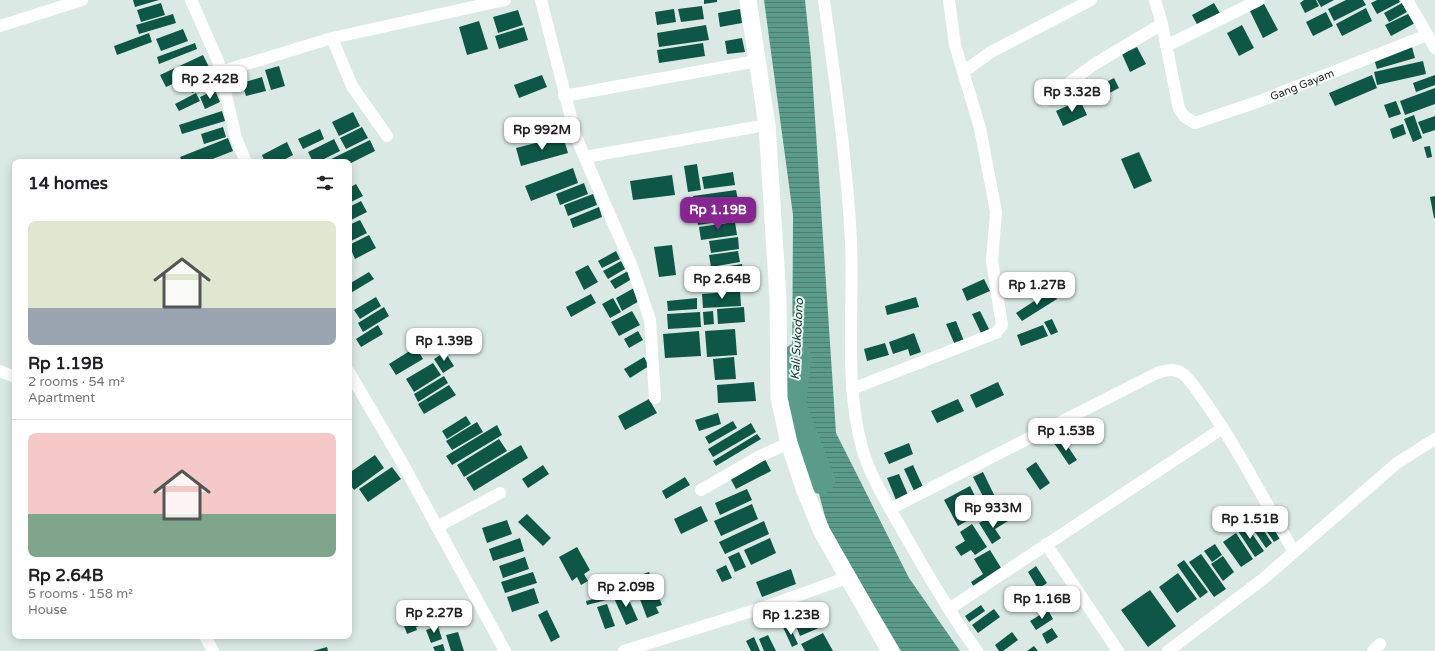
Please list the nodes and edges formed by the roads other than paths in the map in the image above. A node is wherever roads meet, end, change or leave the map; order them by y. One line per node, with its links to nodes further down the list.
1 (82, 0): 13 (street)
2 (191, 0): 19 (street)
3 (505, 0): 15 (street)
4 (541, 0): 21 (street)
5 (748, 0): 18 (main road)
6 (824, 0): 30 (street)
7 (949, 0): 20 (street)
8 (1091, 0): 20 (street)
9 (1155, 0): 12 (street)
10 (1259, 0): 16 (street)
11 (1407, 0): 14 (street)
12 (1162, 24): 16 (street); 22 (street)
13 (0, 26)
14 (1427, 35): 16 (street, Gang Gayam); 17 (street)
15 (332, 38): 19 (street); 24 (street)
16 (1166, 46)
17 (1435, 48)
18 (757, 61): 21 (street); 23 (main road)
19 (220, 72): 26 (street)
20 (963, 72): 30 (street)
21 (564, 96): 25 (street)
22 (1045, 102)
23 (767, 125): 25 (street); 34 (main road)
24 (387, 136)
25 (585, 157): 31 (street)
26 (245, 159)
27 (0, 371): 28 (street)
28 (12, 377)
29 (353, 387): 38 (street)
30 (852, 389): 37 (street)
31 (655, 398)
32 (1224, 428): 37 (street); 39 (street); 40 (street)
33 (1435, 439): 40 (street)
34 (788, 443): 35 (street); 41 (main road)
35 (700, 490)
36 (500, 493): 38 (street)
37 (890, 509): 42 (street)
38 (437, 527): 45 (street)
39 (1046, 544): 42 (street); 49 (street)
40 (1294, 552): 50 (street)
41 (849, 577): 46 (street); 47 (main road)
42 (949, 610): 48 (street)
43 (207, 639): 44 (street)
44 (213, 651)
45 (505, 651)
46 (624, 651)
47 (890, 651)
48 (977, 651)
49 (1118, 651)
50 (1168, 651)

